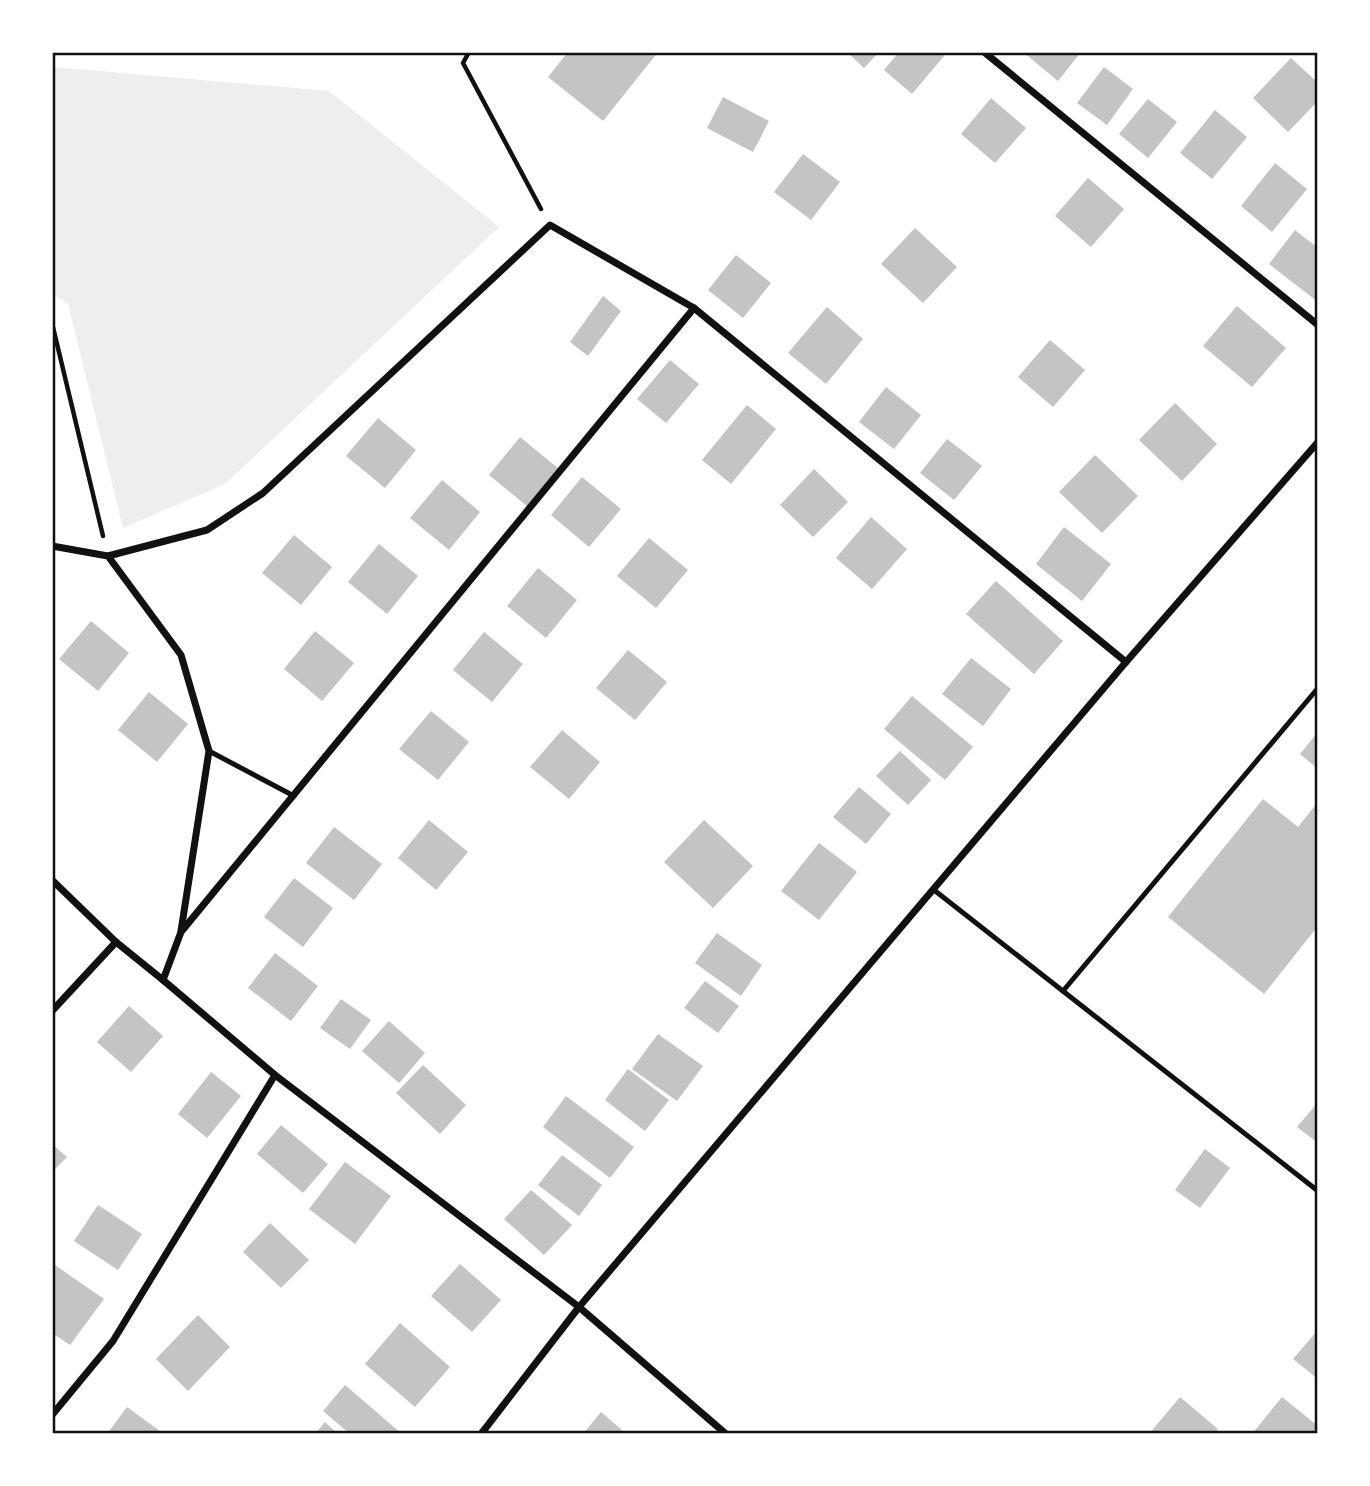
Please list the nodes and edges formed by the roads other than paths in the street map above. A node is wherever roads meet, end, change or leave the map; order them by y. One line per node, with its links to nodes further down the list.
1 (984, 52): 3 (street)
2 (694, 308): 6 (street); 7 (street); 10 (street)
3 (1318, 325)
4 (1318, 442): 7 (street)
5 (52, 546): 6 (street)
6 (108, 556): 9 (street)
7 (1126, 662): 12 (street)
8 (1318, 688): 16 (lane)
9 (208, 751): 10 (lane); 13 (street)
10 (294, 796): 13 (street)
11 (52, 880): 14 (street)
12 (933, 890): 16 (lane); 20 (street)
13 (181, 932): 15 (street)
14 (116, 942): 15 (street); 17 (street)
15 (163, 980): 18 (street)
16 (1063, 991): 19 (lane)
17 (52, 1011)
18 (275, 1075): 20 (street); 21 (street)
19 (1318, 1191)
20 (579, 1307): 22 (street); 23 (street)
21 (52, 1415)
22 (481, 1433)
23 (726, 1433)

